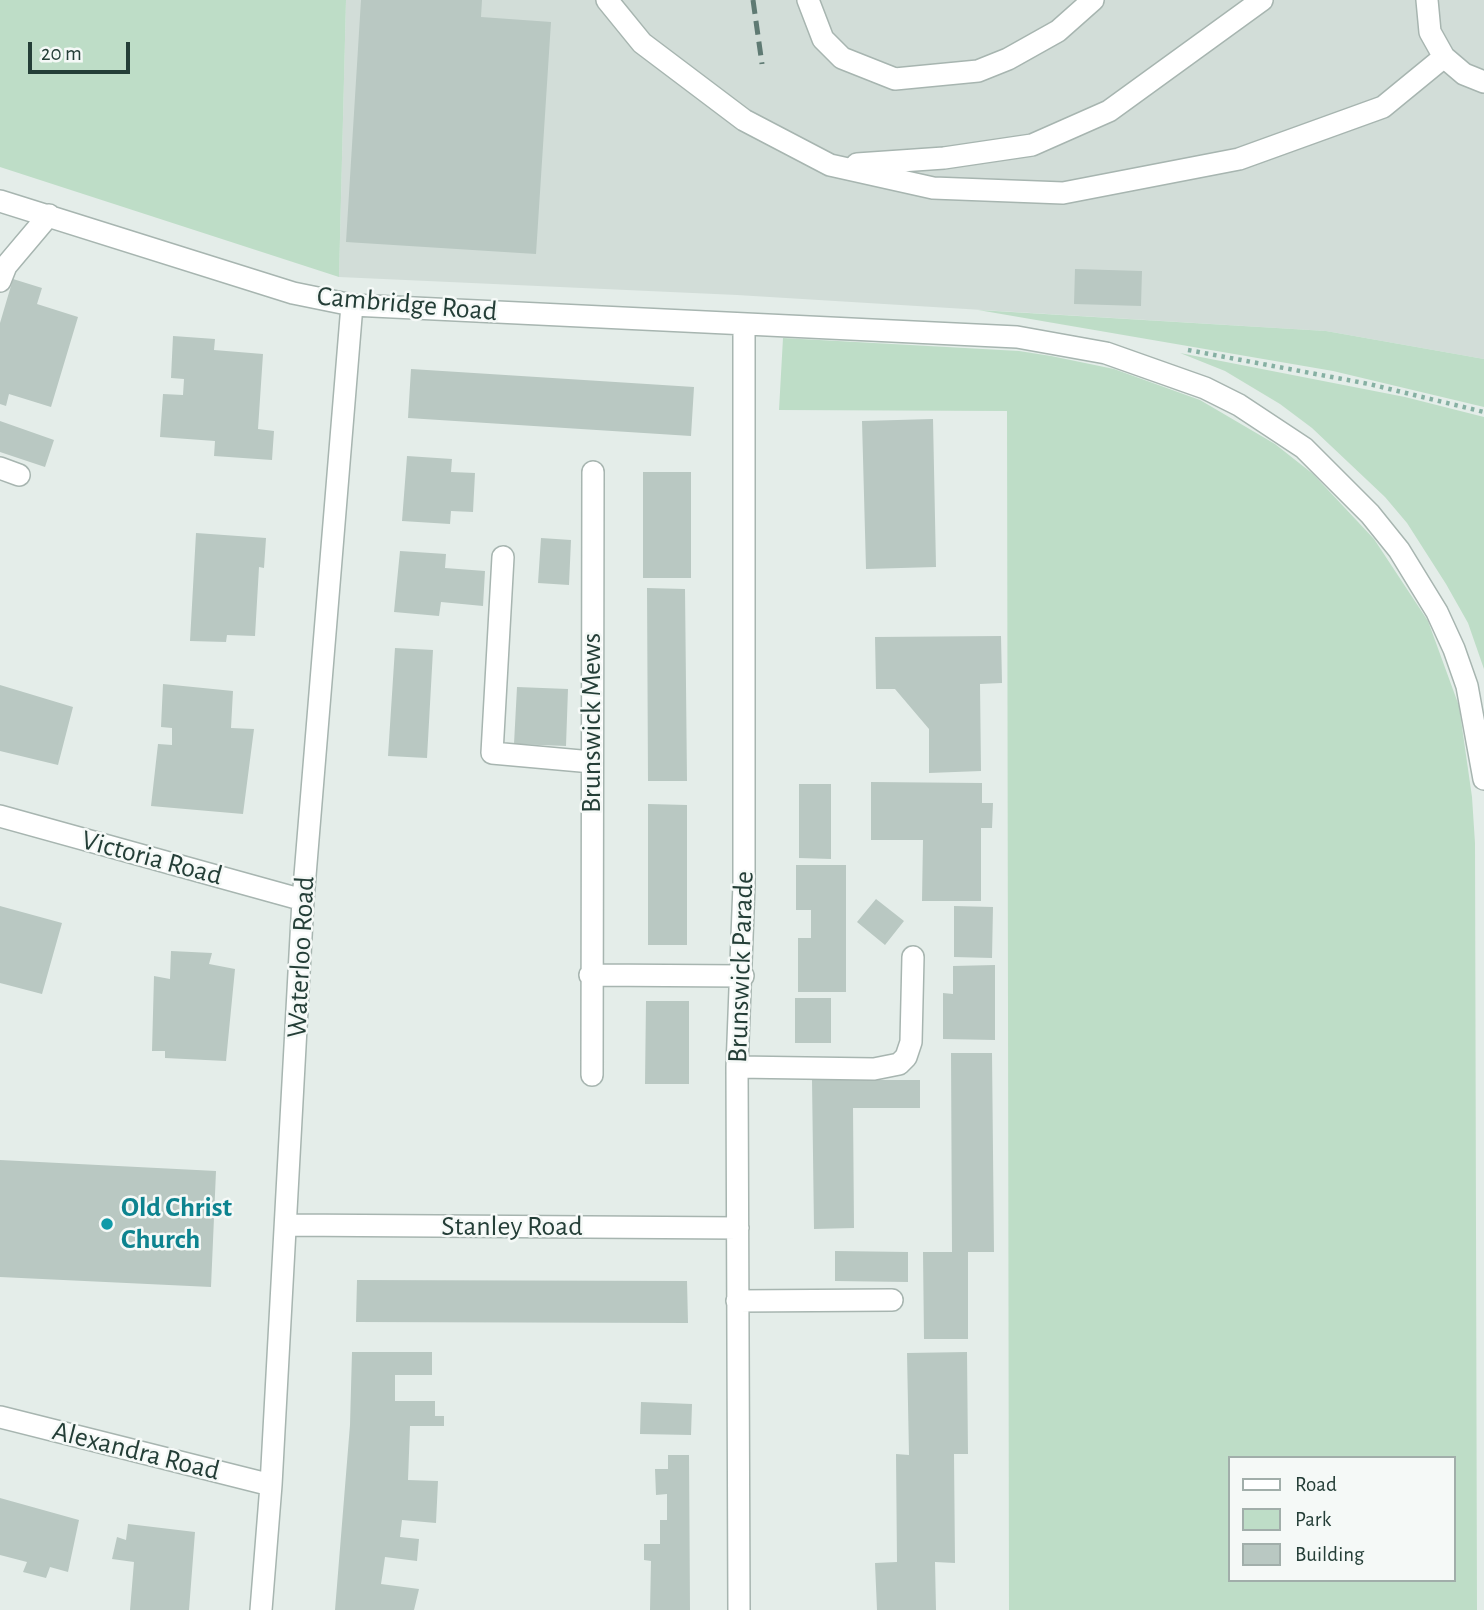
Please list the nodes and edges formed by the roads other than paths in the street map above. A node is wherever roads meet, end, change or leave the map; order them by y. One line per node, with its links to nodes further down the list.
1 (607, 0): 8 (street)
2 (807, 0): 3 (street)
3 (1093, 0)
4 (1262, 0): 8 (street)
5 (1427, 0): 6 (street)
6 (1444, 57): 7 (street); 8 (street)
7 (1484, 82)
8 (830, 165)
9 (2, 206): 10 (street, Cambridge Road)
10 (49, 215): 11 (street); 12 (street, Cambridge Road)
11 (0, 281)
12 (352, 305): 13 (street, Cambridge Road); 19 (street, Waterloo Road)
13 (744, 324): 17 (street, Cambridge Road); 22 (street, Brunswick Parade)
14 (593, 472): 16 (street, Brunswick Mews)
15 (503, 557): 16 (street)
16 (592, 762): 21 (street, Brunswick Mews)
17 (1484, 779)
18 (0, 816): 19 (street, Victoria Road)
19 (303, 900): 25 (street, Waterloo Road)
20 (914, 957): 23 (street)
21 (590, 975): 22 (street); 24 (street, Brunswick Mews)
22 (743, 976): 23 (street, Brunswick Parade)
23 (737, 1067): 26 (street, Brunswick Parade)
24 (592, 1075)
25 (286, 1225): 26 (street, Stanley Road); 30 (street, Waterloo Road)
26 (738, 1228): 28 (street, Brunswick Parade)
27 (892, 1300): 28 (street)
28 (737, 1301): 32 (street, Brunswick Parade)
29 (0, 1417): 30 (street, Alexandra Road)
30 (271, 1485): 31 (street, Waterloo Road)
31 (261, 1610)
32 (739, 1610)

